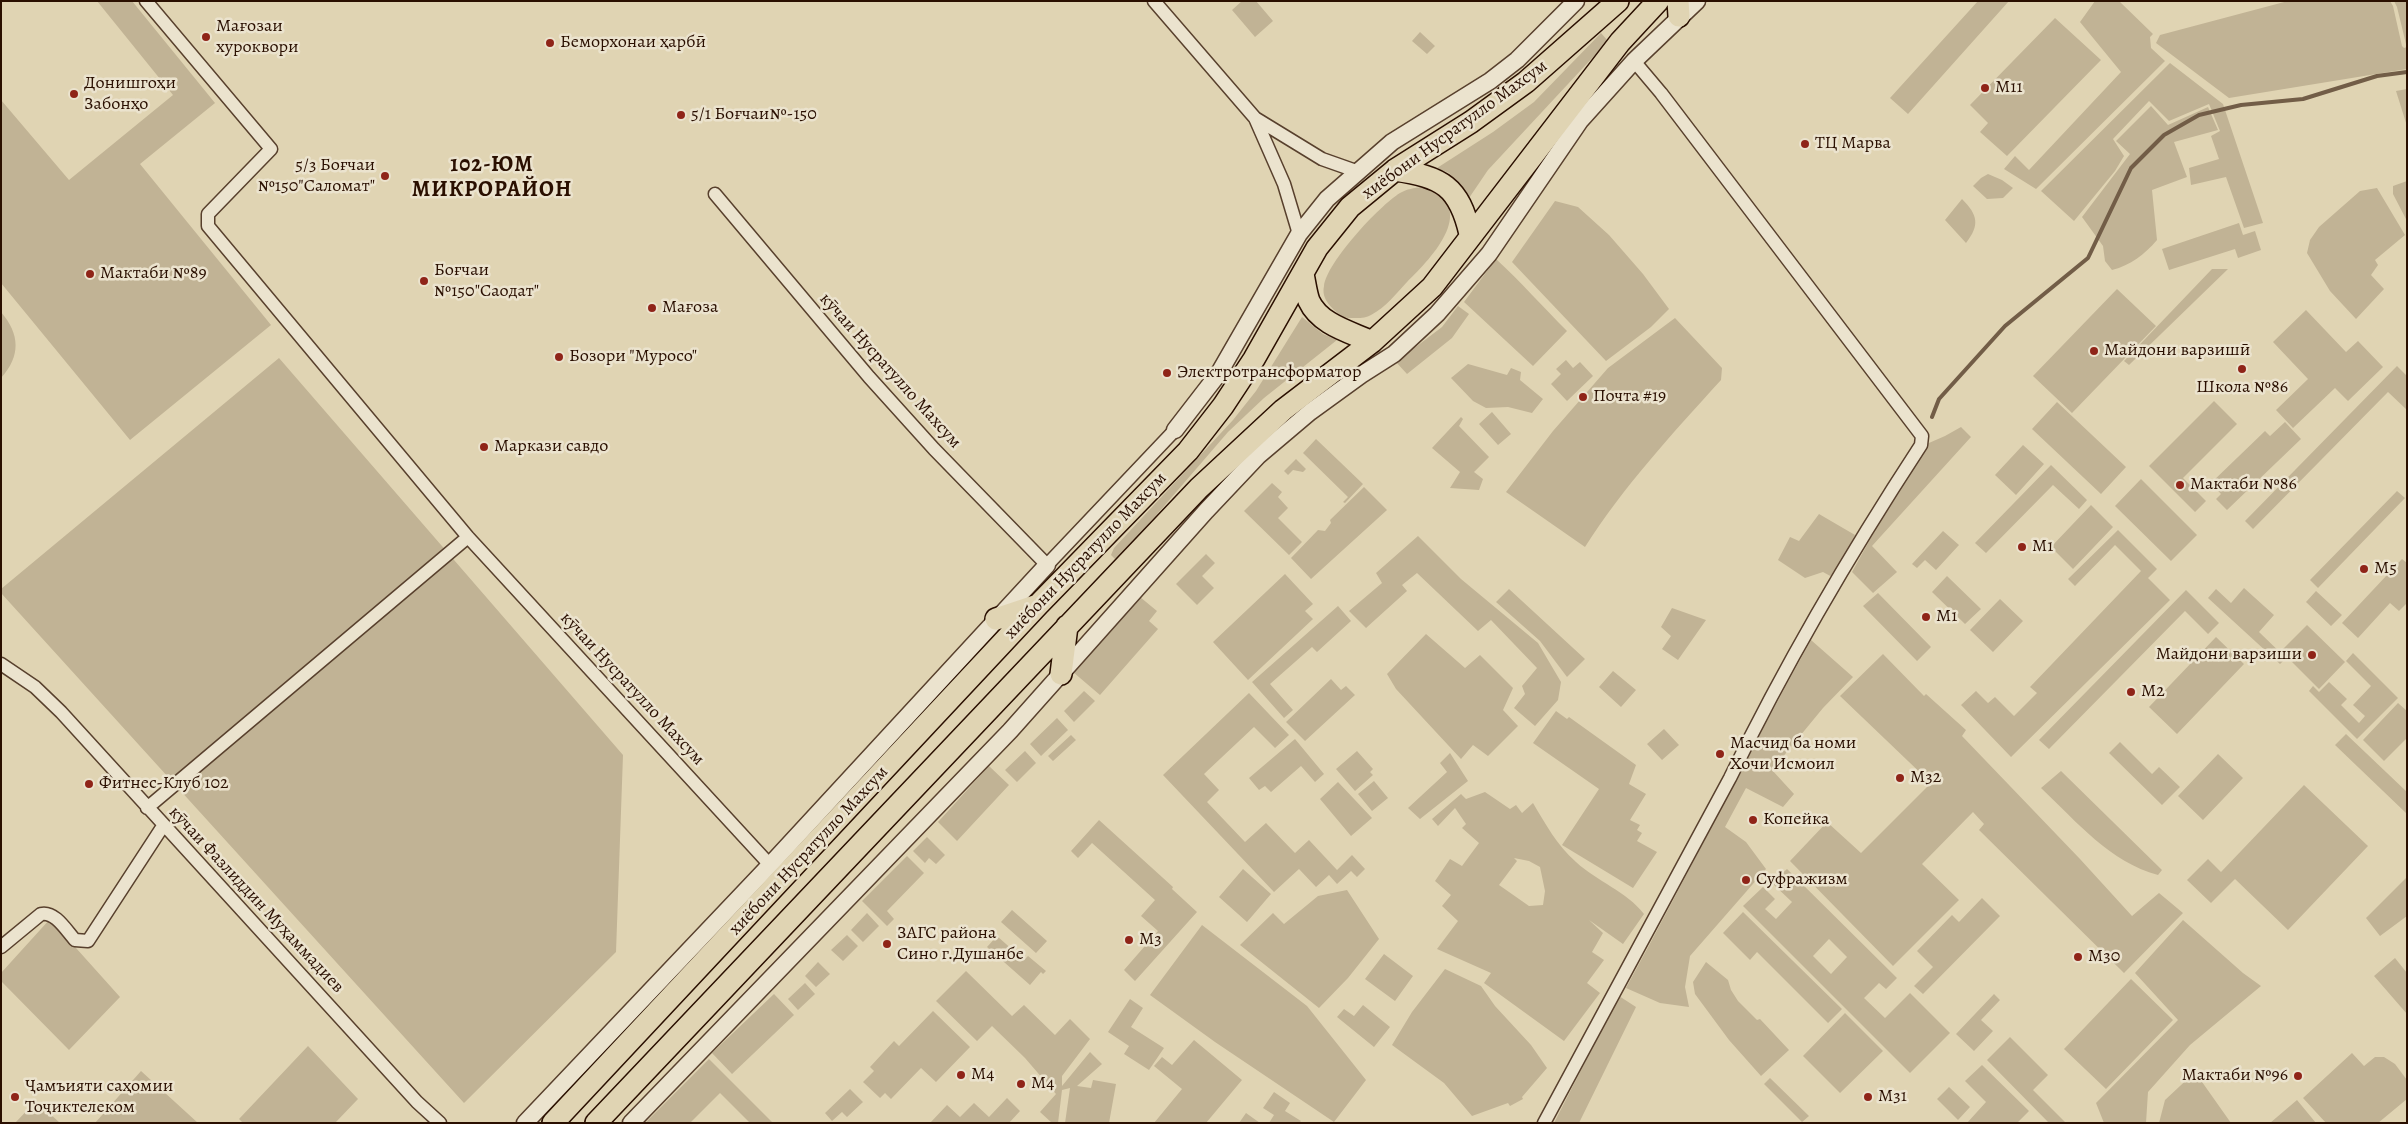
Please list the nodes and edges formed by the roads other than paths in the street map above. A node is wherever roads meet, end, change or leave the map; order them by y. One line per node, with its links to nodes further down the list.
1 (146, 1): 18 (street, кӯчаи Нусратулло Махсум)
2 (1154, 1): 9 (street)
3 (1576, 1): 11 (street)
4 (1618, 1): 10 (highway, хиёбони Нусратулло Махсум)
5 (1658, 1): 14 (highway, хиёбони Нусратулло Махсум)
6 (1697, 1): 7 (street)
7 (1679, 9): 8 (street)
8 (1634, 61): 24 (street); 36 (street)
9 (1255, 118): 11 (street); 13 (street)
10 (1395, 170): 14 (highway); 15 (highway, хиёбони Нусратулло Махсум)
11 (1356, 171): 13 (street)
12 (715, 194): 19 (street, кӯчаи Нусратулло Махсум)
13 (1299, 234): 17 (street)
14 (1470, 234): 16 (highway, хиёбони Нусратулло Махсум)
15 (1302, 274): 16 (highway); 20 (highway, хиёбони Нусратулло Махсум)
16 (1372, 342): 22 (highway, хиёбони Нусратулло Махсум)
17 (1175, 430): 19 (street)
18 (468, 537): 25 (street); 27 (street, кӯчаи Нусратулло Махсум)
19 (1047, 565): 21 (street)
20 (1038, 605): 21 (highway); 29 (highway, хиёбони Нусратулло Махсум)
21 (996, 619): 27 (street)
22 (1068, 626): 24 (highway); 30 (highway, хиёбони Нусратулло Махсум)
23 (1, 664): 25 (street, кӯчаи Фазлиддин Муҳаммадиев)
24 (1061, 674): 35 (street)
25 (147, 808): 26 (street, кӯчаи Фазлиддин Муҳаммадиев)
26 (163, 826): 28 (street); 31 (street, кӯчаи Фазлиддин Муҳаммадиев)
27 (770, 866): 32 (street)
28 (1, 947)
29 (594, 1081): 30 (highway); 33 (highway, хиёбони Нусратулло Махсум)
30 (616, 1101): 34 (highway, хиёбони Нусратулло Махсум)
31 (440, 1123)
32 (525, 1123)
33 (553, 1123)
34 (596, 1123)
35 (631, 1123)
36 (1544, 1123)

